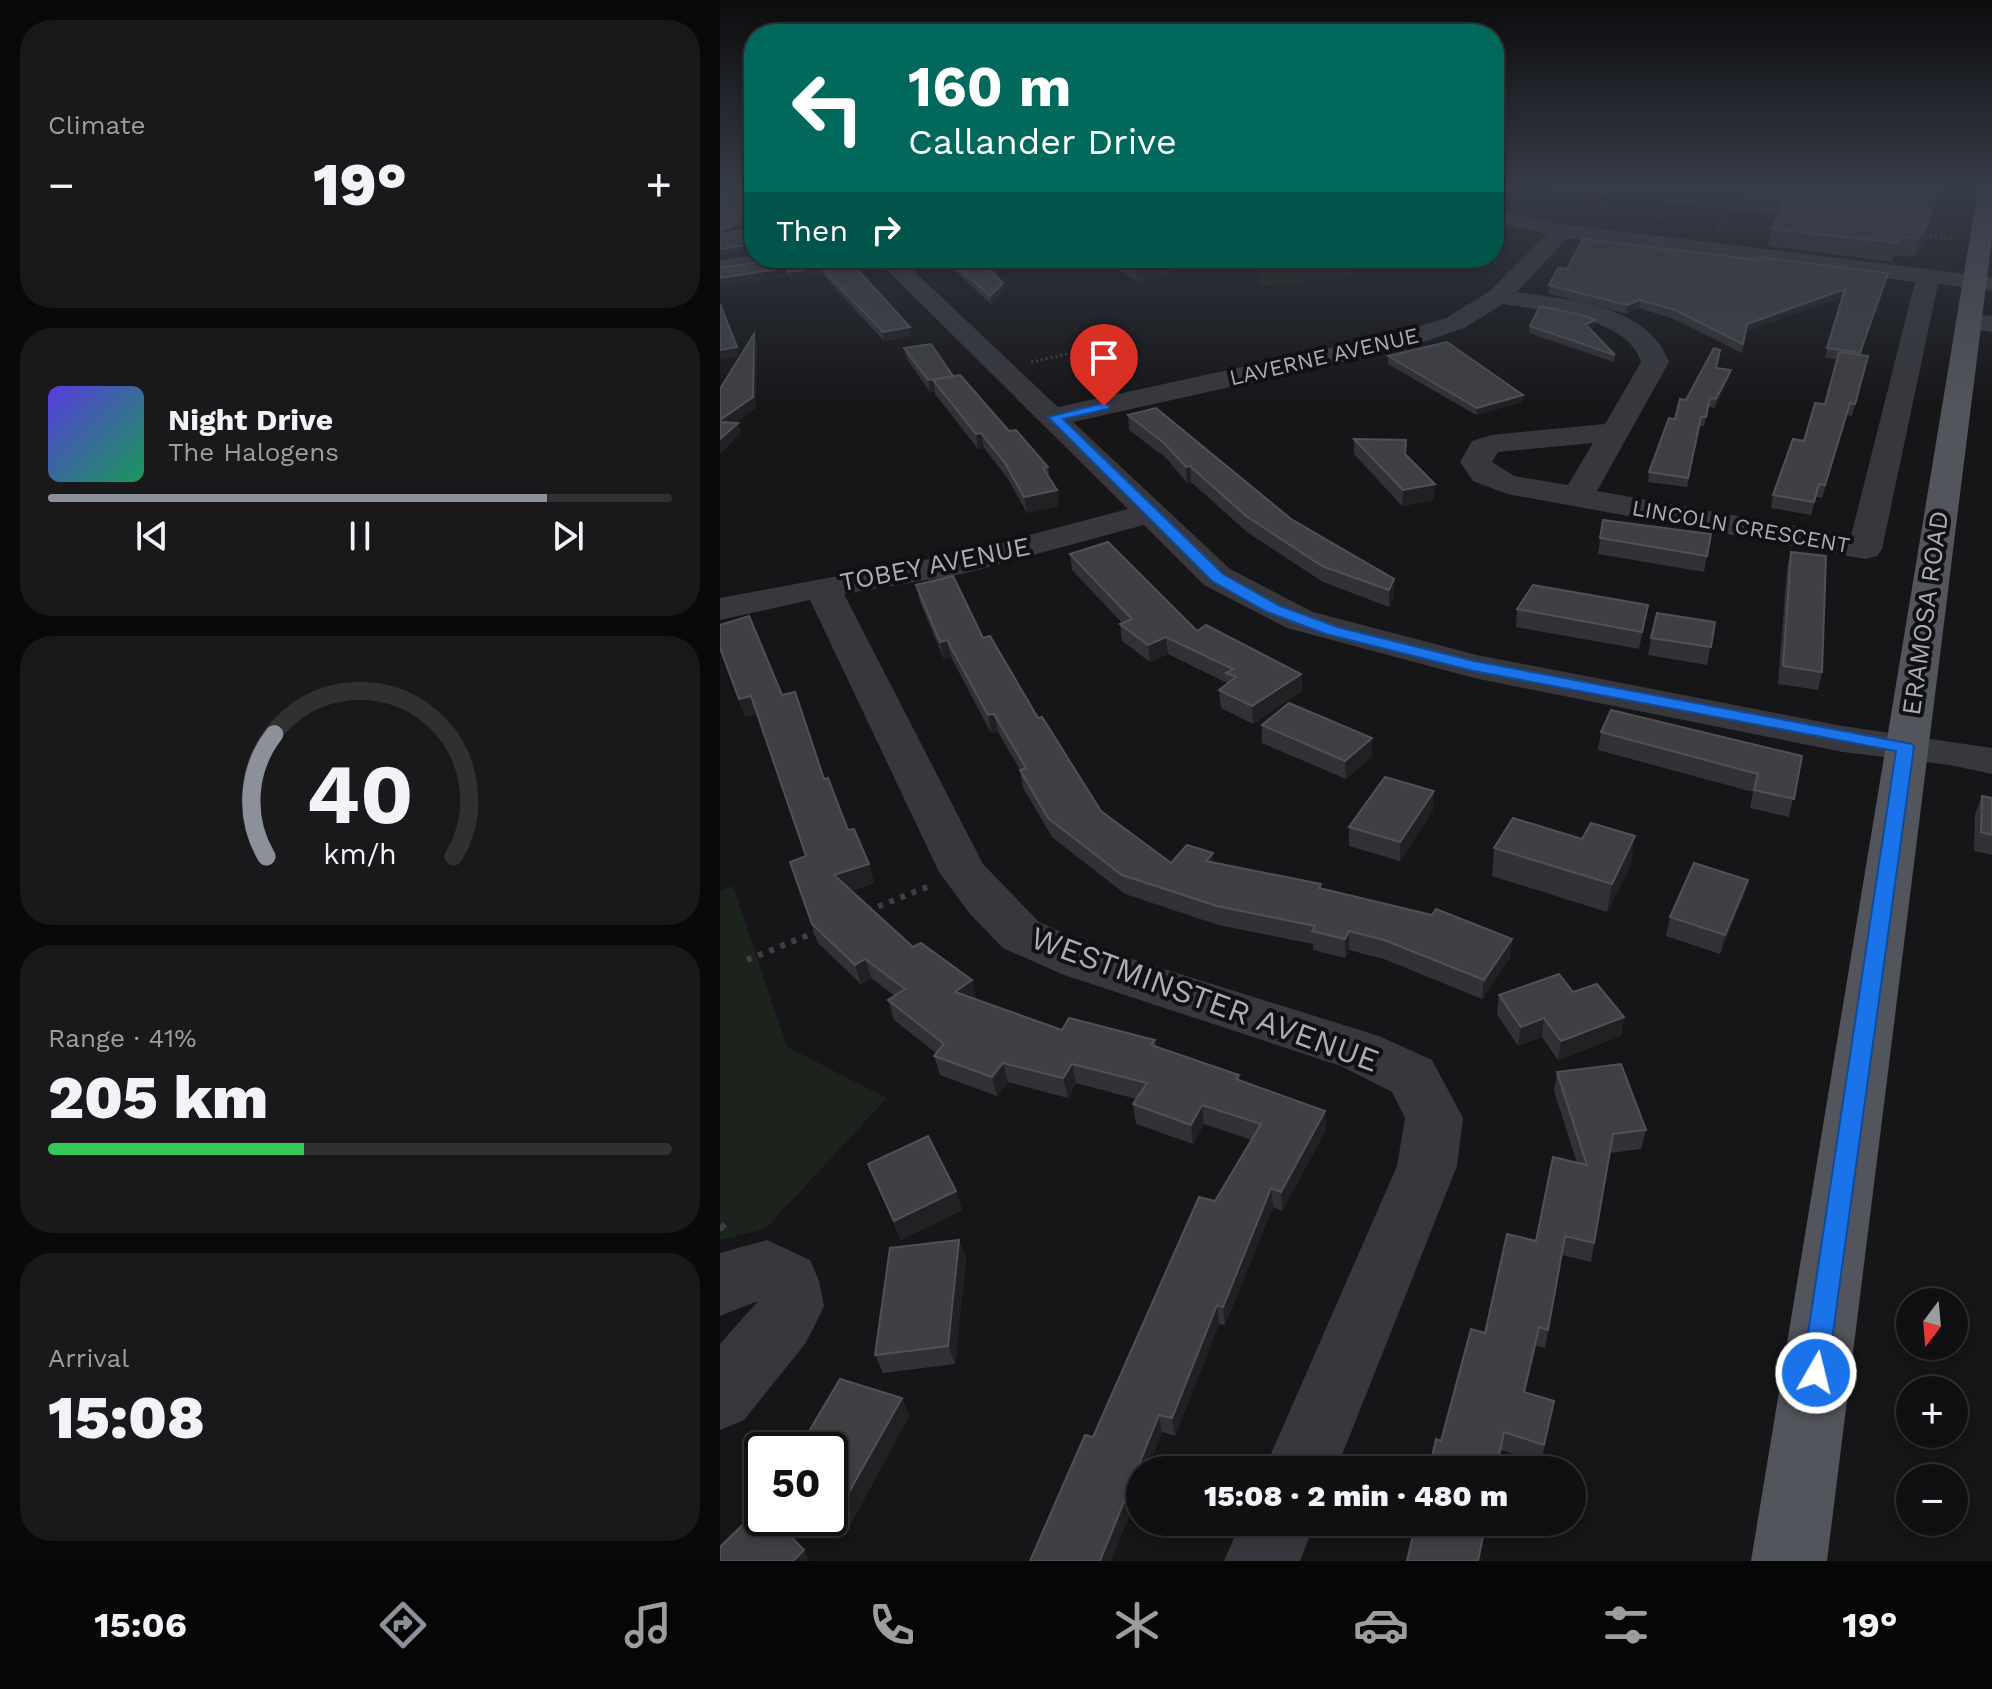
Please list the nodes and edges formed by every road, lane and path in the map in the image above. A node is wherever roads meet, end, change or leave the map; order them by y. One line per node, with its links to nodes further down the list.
1 (1532, 262): 10 (street, LAVERNE AVENUE)
2 (1813, 262): 9 (street)
3 (1984, 262): 11 (main road, ERAMOSA ROAD)
4 (744, 263): 7 (street)
5 (1504, 263): 6 (path)
6 (1513, 264)
7 (720, 267)
8 (898, 268): 13 (street)
9 (1928, 276): 11 (street); 16 (street, LINCOLN CRESCENT)
10 (1499, 296): 14 (street, LAVERNE AVENUE); 15 (street)
11 (1982, 303): 20 (main road, ERAMOSA ROAD)
12 (1112, 344): 13 (path)
13 (1003, 368): 14 (street)
14 (1054, 417): 17 (street)
15 (1611, 432): 16 (street); 16 (street, LINCOLN CRESCENT)
16 (1577, 497)
17 (1149, 514): 18 (street, TOBEY AVENUE); 20 (street)
18 (822, 587): 19 (street, TOBEY AVENUE); 22 (street, WESTMINSTER AVENUE)
19 (720, 609)
20 (1905, 747): 21 (street); 31 (main road, ERAMOSA ROAD)
21 (1992, 761)
22 (963, 872): 23 (path); 28 (street, WESTMINSTER AVENUE)
23 (863, 913)
24 (834, 925): 25 (path)
25 (747, 960)
26 (720, 1286): 27 (street)
27 (720, 1396)
28 (1306, 1456)
29 (1272, 1536): 30 (street)
30 (1262, 1561)
31 (1789, 1561)

